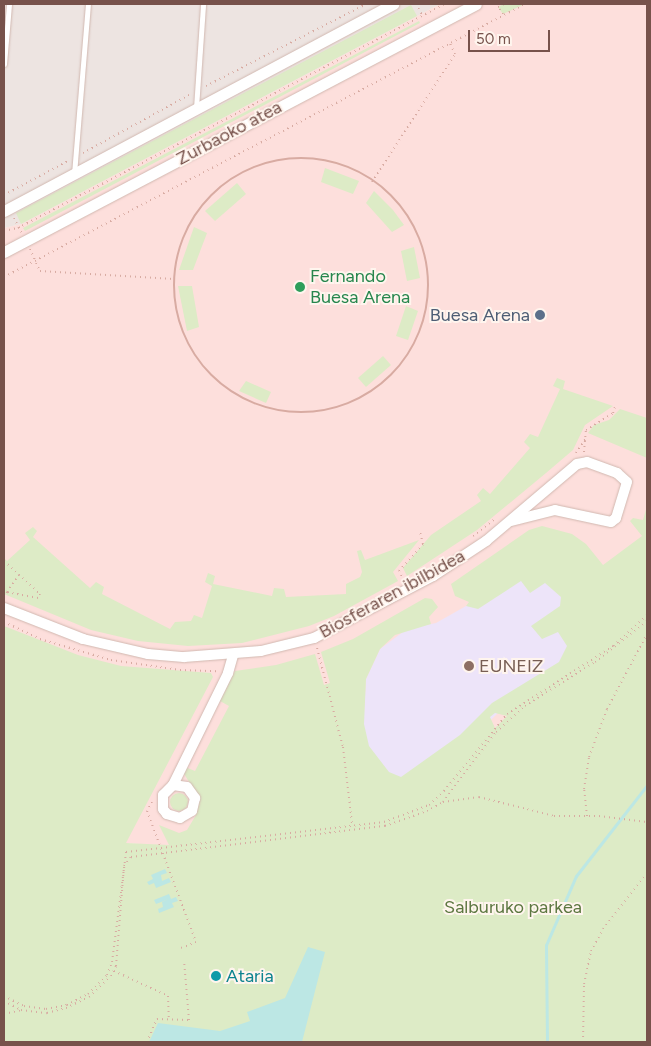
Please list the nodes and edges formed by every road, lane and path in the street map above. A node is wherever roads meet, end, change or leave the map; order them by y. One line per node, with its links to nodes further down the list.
1 (9, 4): 14 (lane)
2 (88, 4): 17 (lane)
3 (203, 4): 15 (lane)
4 (366, 4): 15 (path)
5 (393, 4): 16 (street, Zurbaoko atea)
6 (445, 4): 22 (path)
7 (476, 4): 11 (street, Zurbaoko atea)
8 (504, 4): 10 (path)
9 (524, 4): 12 (path)
10 (497, 5): 12 (path)
11 (452, 9): 24 (street, Zurbaoko atea)
12 (503, 14): 13 (path)
13 (449, 41): 19 (path); 26 (path)
14 (4, 64)
15 (197, 91): 16 (lane); 17 (path)
16 (196, 109): 18 (street, Zurbaoko atea)
17 (76, 157): 18 (lane); 20 (path)
18 (74, 174): 21 (street, Zurbaoko atea)
19 (372, 182): 28 (path); 28 (path)
20 (4, 195)
21 (6, 210): 22 (path)
22 (18, 228): 23 (path); 24 (path)
23 (4, 231)
24 (25, 240): 25 (street, Zurbaoko atea); 26 (path)
25 (5, 250)
26 (35, 260): 27 (path); 28 (path)
27 (4, 277)
28 (174, 279)
29 (615, 407): 30 (path)
30 (586, 438): 31 (path); 32 (path)
31 (570, 458)
32 (582, 462): 34 (street, Biosferaren ibilbidea); 34 (street, Biosferaren ibilbidea)
33 (497, 517): 36 (path)
34 (510, 521): 46 (street, Biosferaren ibilbidea)
35 (420, 532): 39 (path)
36 (466, 542)
37 (4, 562): 38 (path)
38 (19, 575): 40 (path); 40 (path)
39 (397, 586)
40 (7, 592): 41 (path)
41 (6, 601): 47 (street, Biosferaren ibilbidea)
42 (647, 615): 54 (path)
43 (647, 621): 51 (path)
44 (4, 622): 48 (path)
45 (647, 634): 52 (path)
46 (314, 638): 47 (street, Biosferaren ibilbidea); 54 (path)
47 (233, 655): 49 (street)
48 (218, 677)
49 (173, 786)
50 (156, 794): 56 (path)
51 (443, 802): 52 (path); 55 (path)
52 (587, 816): 53 (path)
53 (647, 822)
54 (352, 825): 55 (path); 56 (path)
55 (352, 829): 57 (path)
56 (161, 847): 57 (path); 62 (path)
57 (164, 853): 59 (path); 61 (path)
58 (647, 873): 68 (path)
59 (181, 948)
60 (184, 961): 66 (path)
61 (114, 971): 64 (path); 66 (path)
62 (4, 996)
63 (4, 1001): 64 (path)
64 (20, 1010): 65 (path)
65 (4, 1014)
66 (169, 1020): 67 (path)
67 (147, 1042)
68 (583, 1042)

